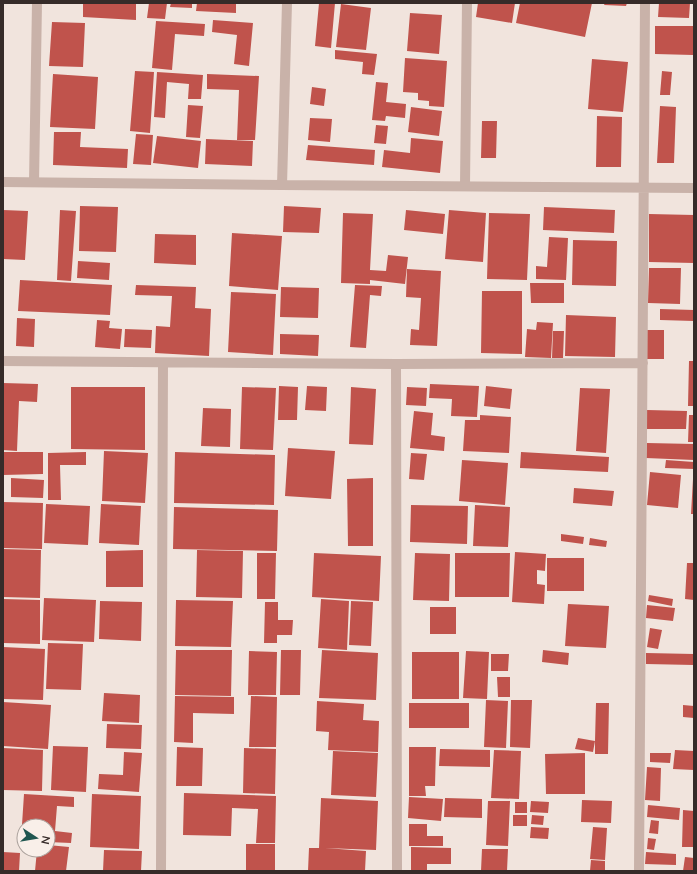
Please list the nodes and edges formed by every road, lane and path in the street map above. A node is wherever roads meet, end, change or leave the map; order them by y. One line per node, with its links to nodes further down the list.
1 (37, 3): 6 (street)
2 (287, 3): 7 (street)
3 (467, 3): 8 (street)
4 (645, 3): 9 (street)
5 (3, 182): 6 (street)
6 (34, 182): 7 (street)
7 (282, 185): 8 (street)
8 (465, 186): 9 (street)
9 (644, 187): 10 (street); 13 (street)
10 (694, 188)
11 (3, 361): 12 (street)
12 (163, 362): 14 (street); 15 (street)
13 (643, 363): 14 (street); 17 (street)
14 (396, 364): 16 (street)
15 (161, 871)
16 (397, 871)
17 (639, 871)

